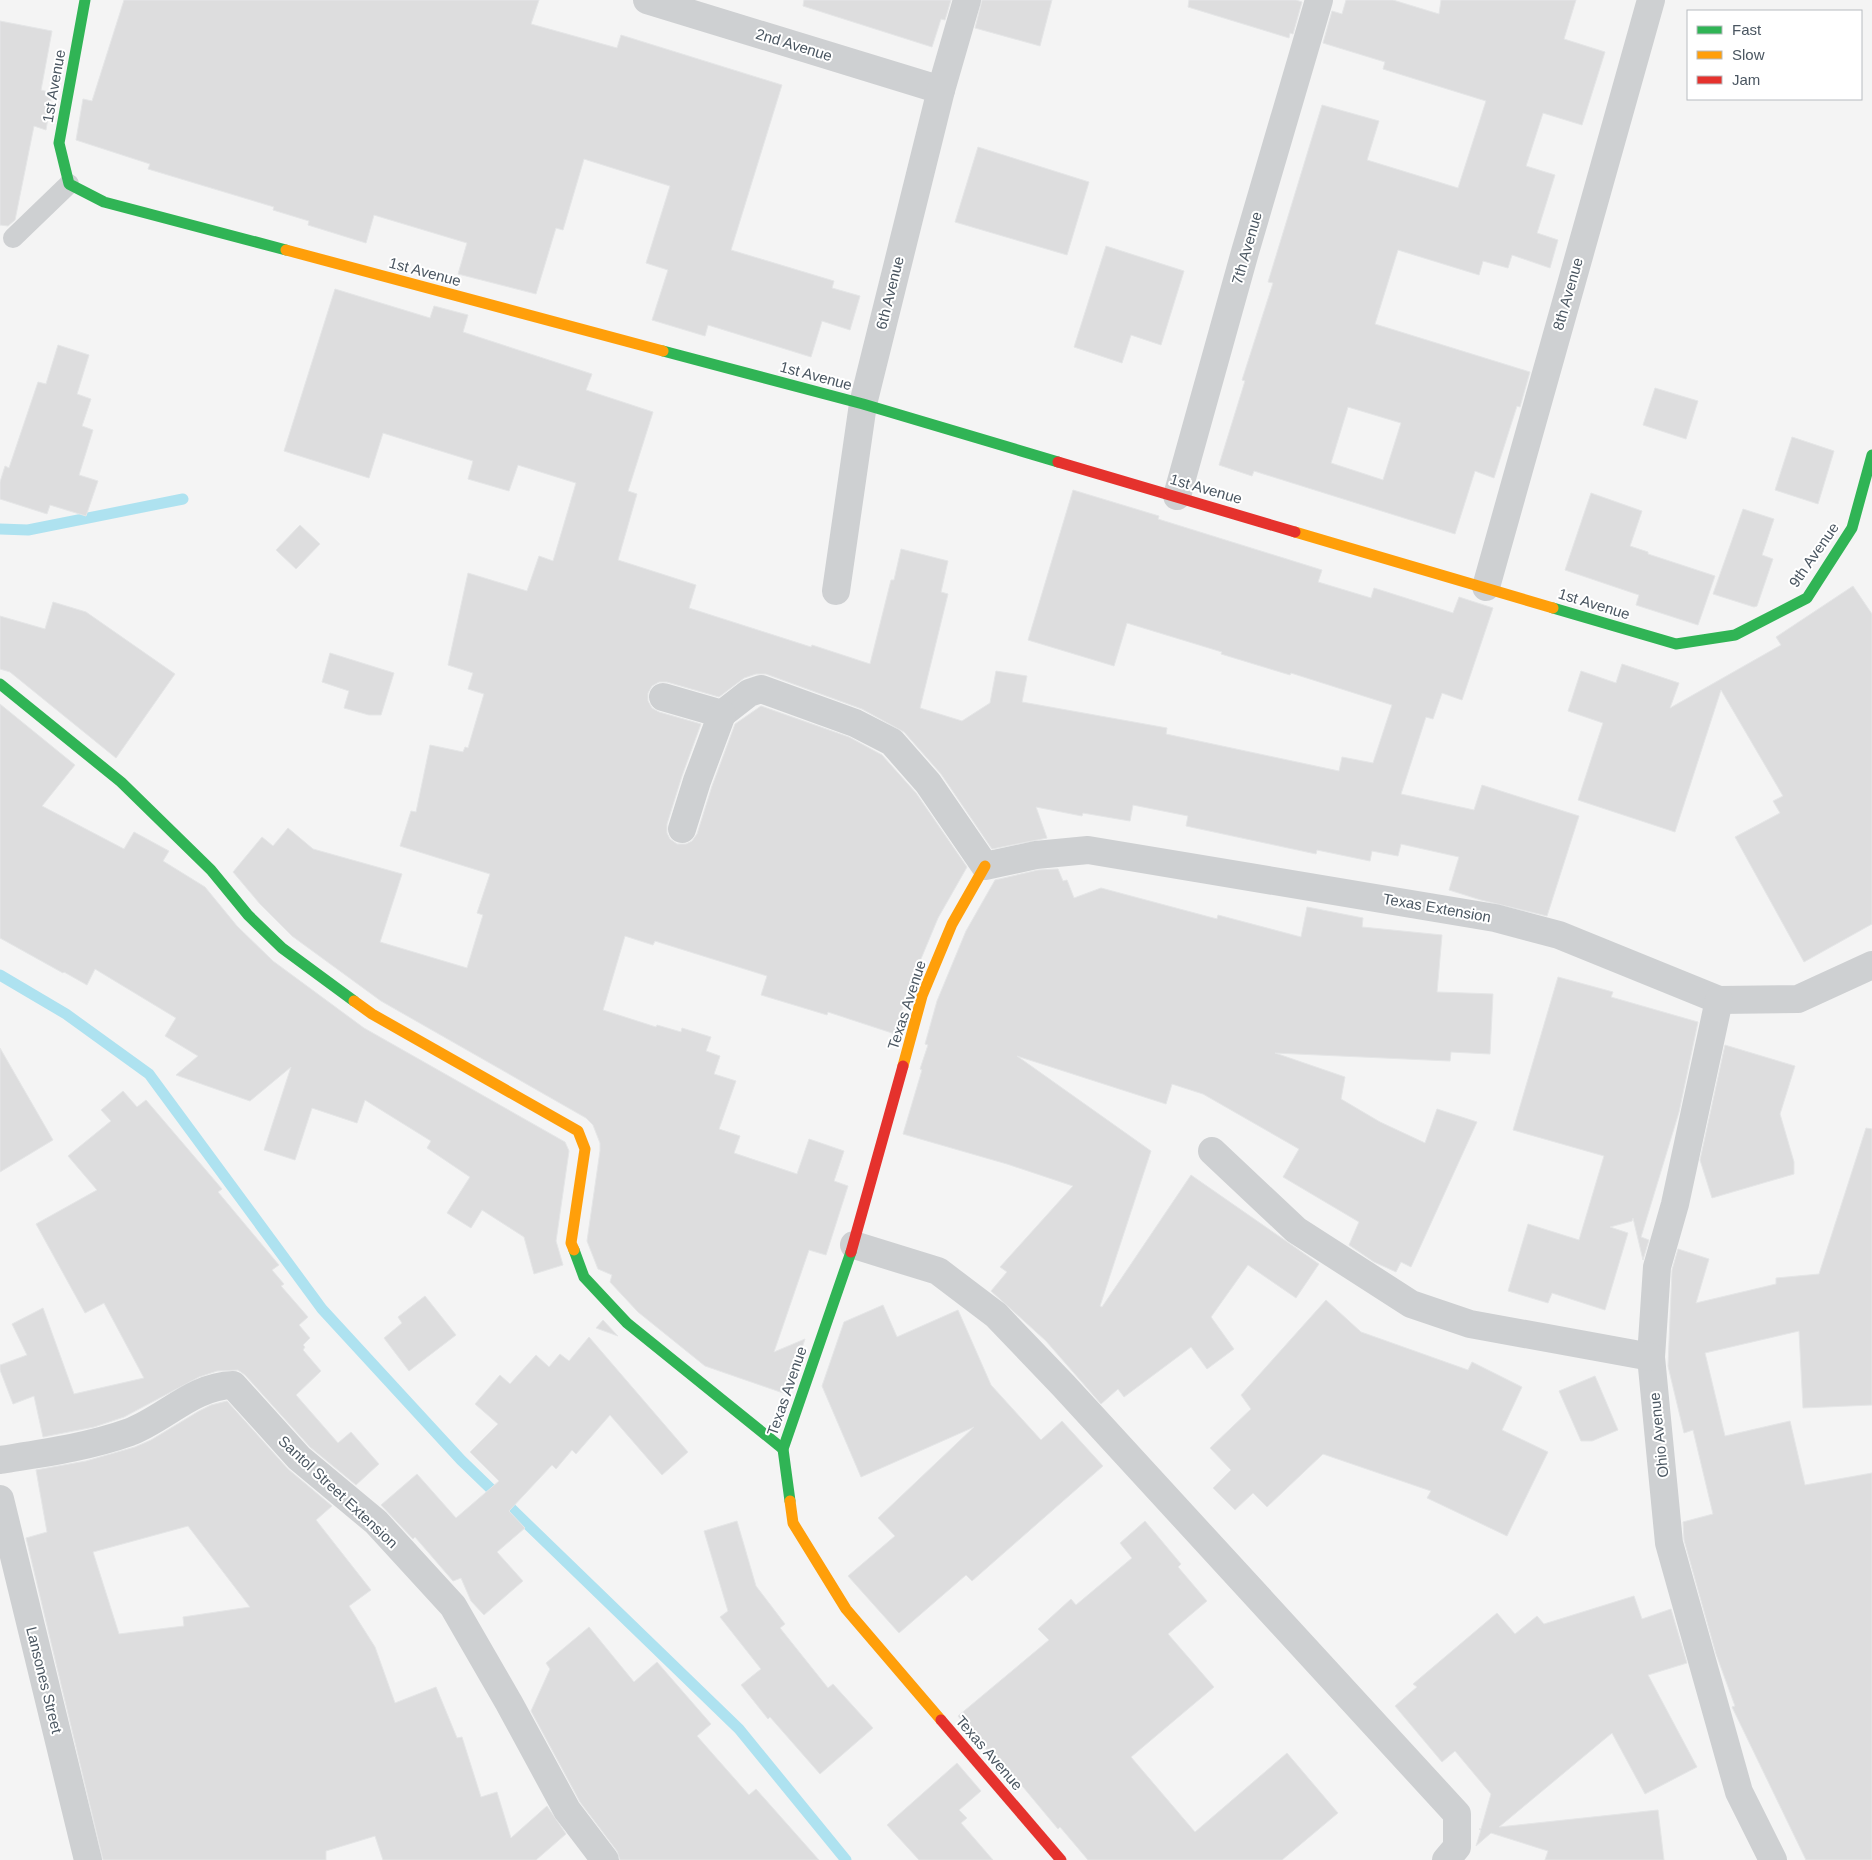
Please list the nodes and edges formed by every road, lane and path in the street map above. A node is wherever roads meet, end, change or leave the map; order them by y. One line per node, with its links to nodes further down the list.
1 (85, 0): 7 (street, 1st Avenue)
2 (647, 0): 6 (street, 2nd Avenue)
3 (967, 0): 6 (street, 6th Avenue)
4 (1318, 0): 11 (street, 7th Avenue)
5 (1651, 0): 12 (street, 8th Avenue)
6 (941, 90): 9 (street, 6th Avenue)
7 (69, 184): 8 (lane); 9 (street, 1st Avenue)
8 (13, 238)
9 (863, 404): 11 (street, 1st Avenue); 13 (street, 6th Avenue)
10 (1872, 456): 14 (street, 9th Avenue)
11 (1177, 496): 12 (street, 1st Avenue)
12 (1486, 587): 14 (street, 1st Avenue)
13 (836, 591)
14 (1735, 635)
15 (0, 684): 25 (street)
16 (663, 697): 17 (street)
17 (722, 714): 18 (street); 19 (street)
18 (682, 829)
19 (985, 866): 21 (street, Texas Extension); 23 (street, Texas Avenue)
20 (1872, 965): 21 (street, Texas Extension)
21 (1719, 1000): 24 (street, Ohio Avenue)
22 (1212, 1151): 24 (street)
23 (854, 1245): 25 (street, Texas Avenue); 31 (street)
24 (1651, 1357): 32 (street, Ohio Avenue)
25 (783, 1449): 30 (street, Texas Avenue)
26 (0, 1460): 29 (street, Santol Street Extension)
27 (0, 1500): 28 (street, Lansones Street)
28 (88, 1860)
29 (605, 1860)
30 (1061, 1860)
31 (1446, 1860)
32 (1773, 1860)

